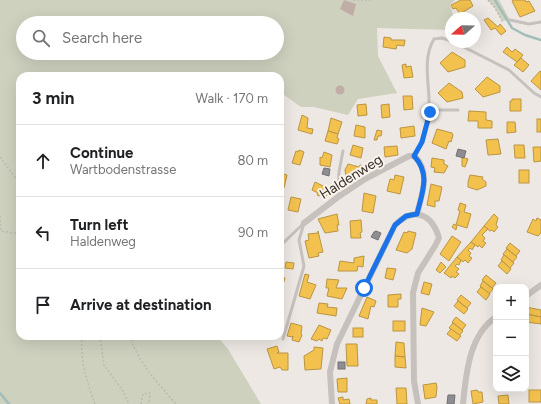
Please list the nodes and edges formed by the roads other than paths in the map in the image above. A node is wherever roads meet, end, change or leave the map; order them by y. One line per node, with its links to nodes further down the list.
1 (510, 20): 2 (lane)
2 (541, 22)
3 (445, 40): 6 (lane)
4 (466, 48): 5 (lane)
5 (541, 97)
6 (430, 110): 7 (lane); 9 (lane)
7 (458, 110)
8 (343, 151): 10 (lane)
9 (414, 156): 10 (street, Haldenweg); 11 (street)
10 (338, 197): 12 (street, Haldenweg)
11 (417, 214): 18 (street); 19 (street)
12 (304, 223): 13 (lane, Haldenweg); 17 (lane)
13 (284, 242)
14 (541, 285): 15 (street)
15 (529, 294)
16 (493, 320): 20 (street)
17 (284, 335)
18 (332, 404)
19 (418, 404)
20 (463, 404)

